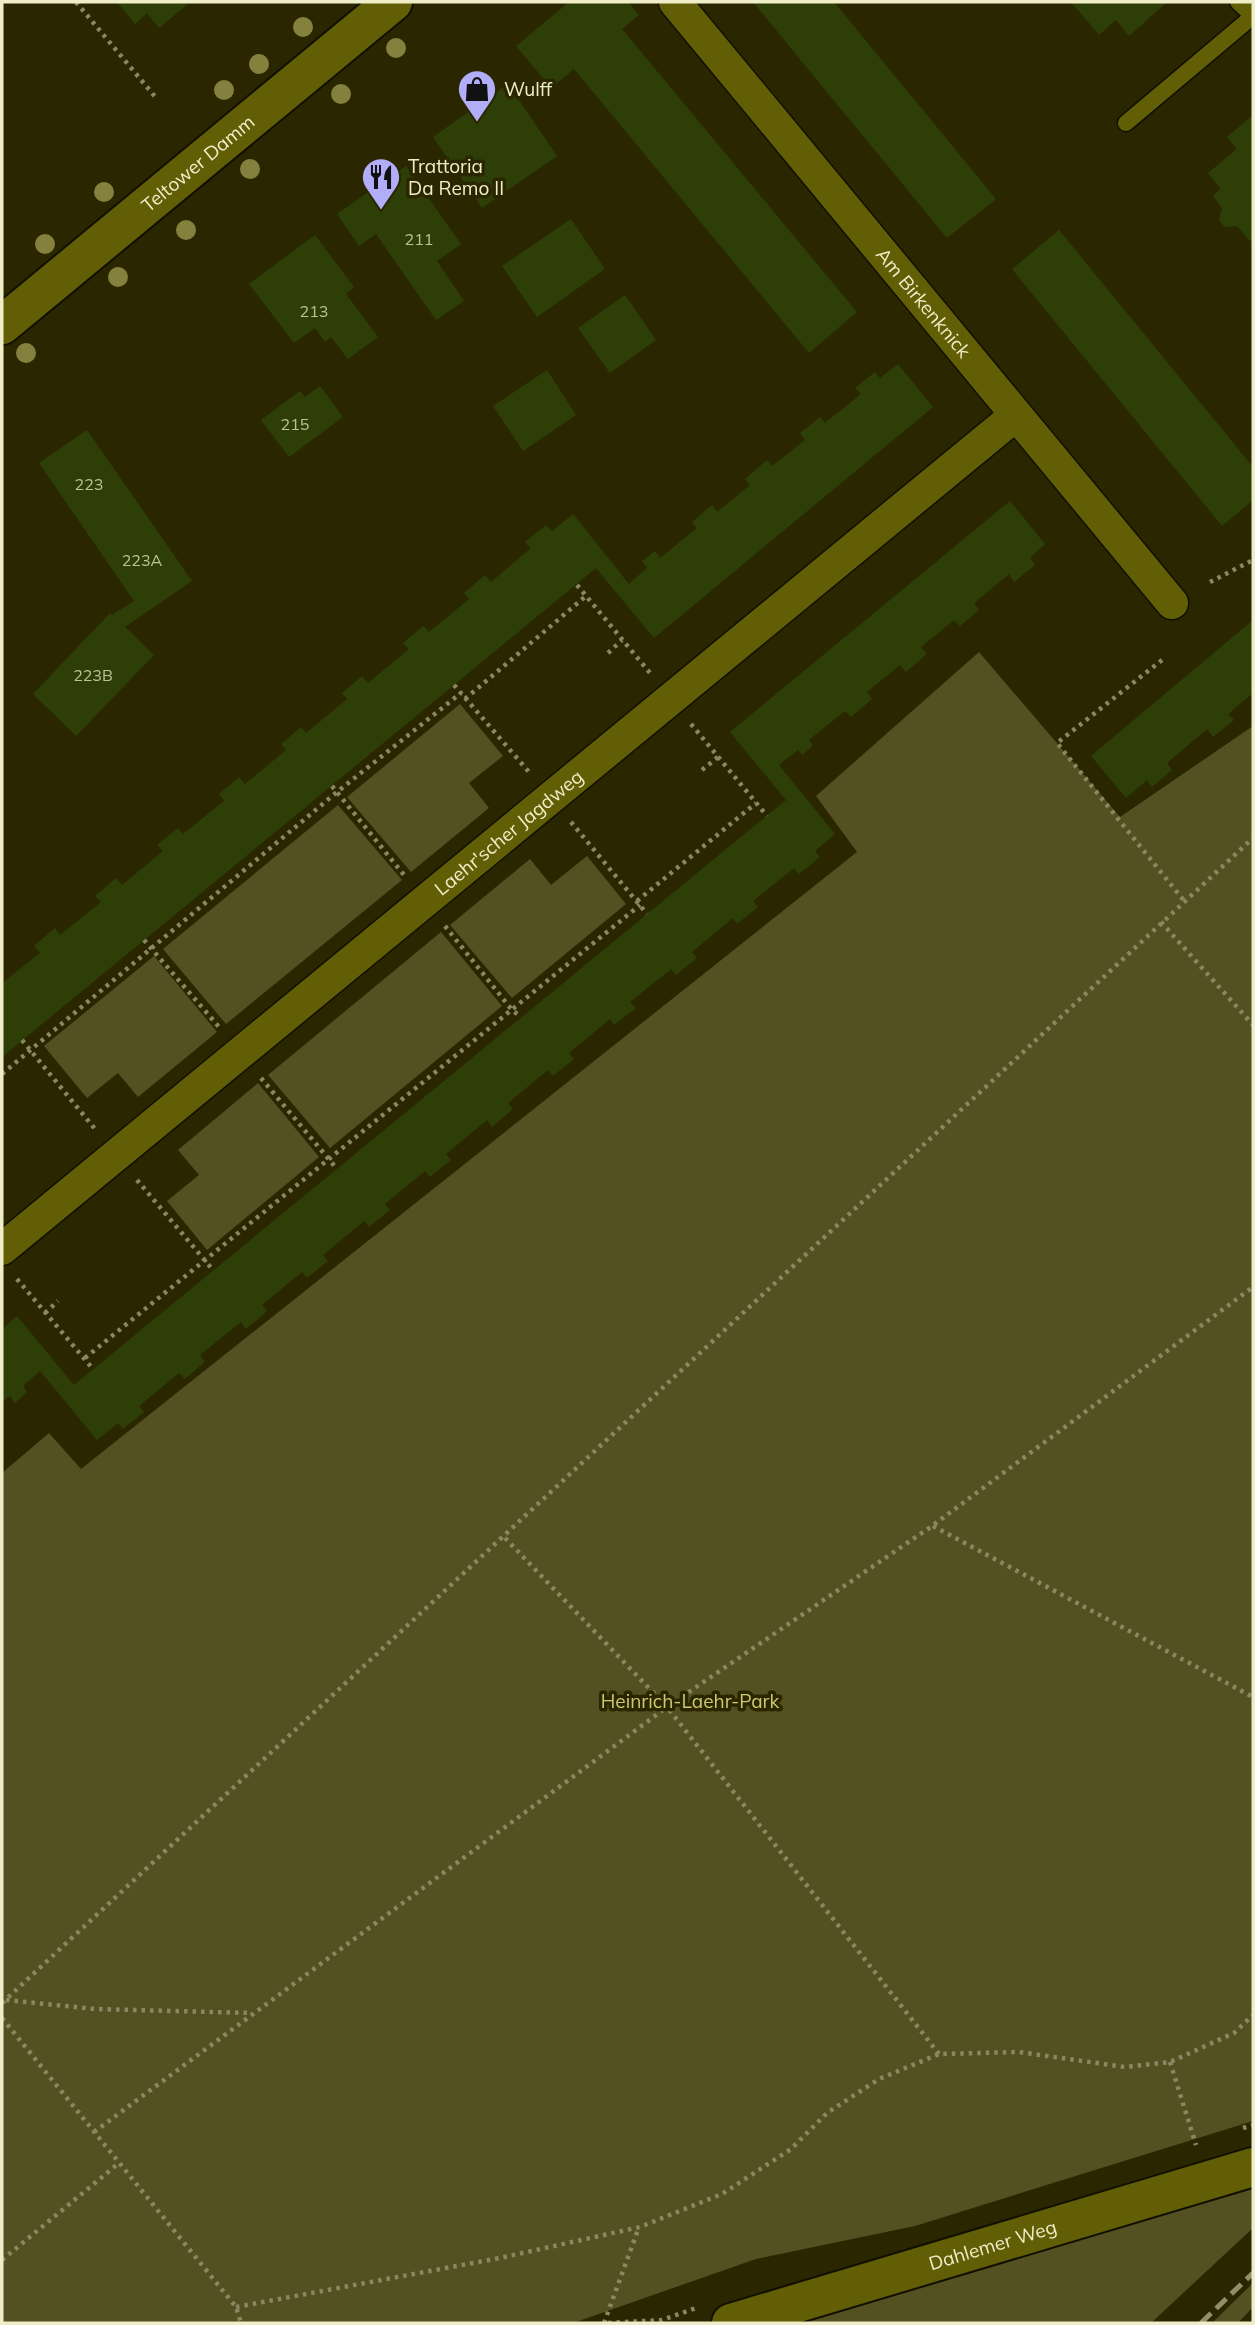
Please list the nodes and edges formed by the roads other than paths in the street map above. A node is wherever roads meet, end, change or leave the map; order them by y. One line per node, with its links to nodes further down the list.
1 (393, 2): 6 (main road, Teltower Damm)
2 (675, 2): 7 (street, Am Birkenknick)
3 (1238, 2): 4 (lane)
4 (1253, 16): 5 (lane)
5 (1126, 123)
6 (2, 325)
7 (1016, 415): 8 (street, Am Birkenknick); 9 (street, Laehr'scher Jagdweg)
8 (1172, 603)
9 (8, 1262)
10 (1253, 2167): 11 (main road, Dahlemer Weg)
11 (730, 2323)

